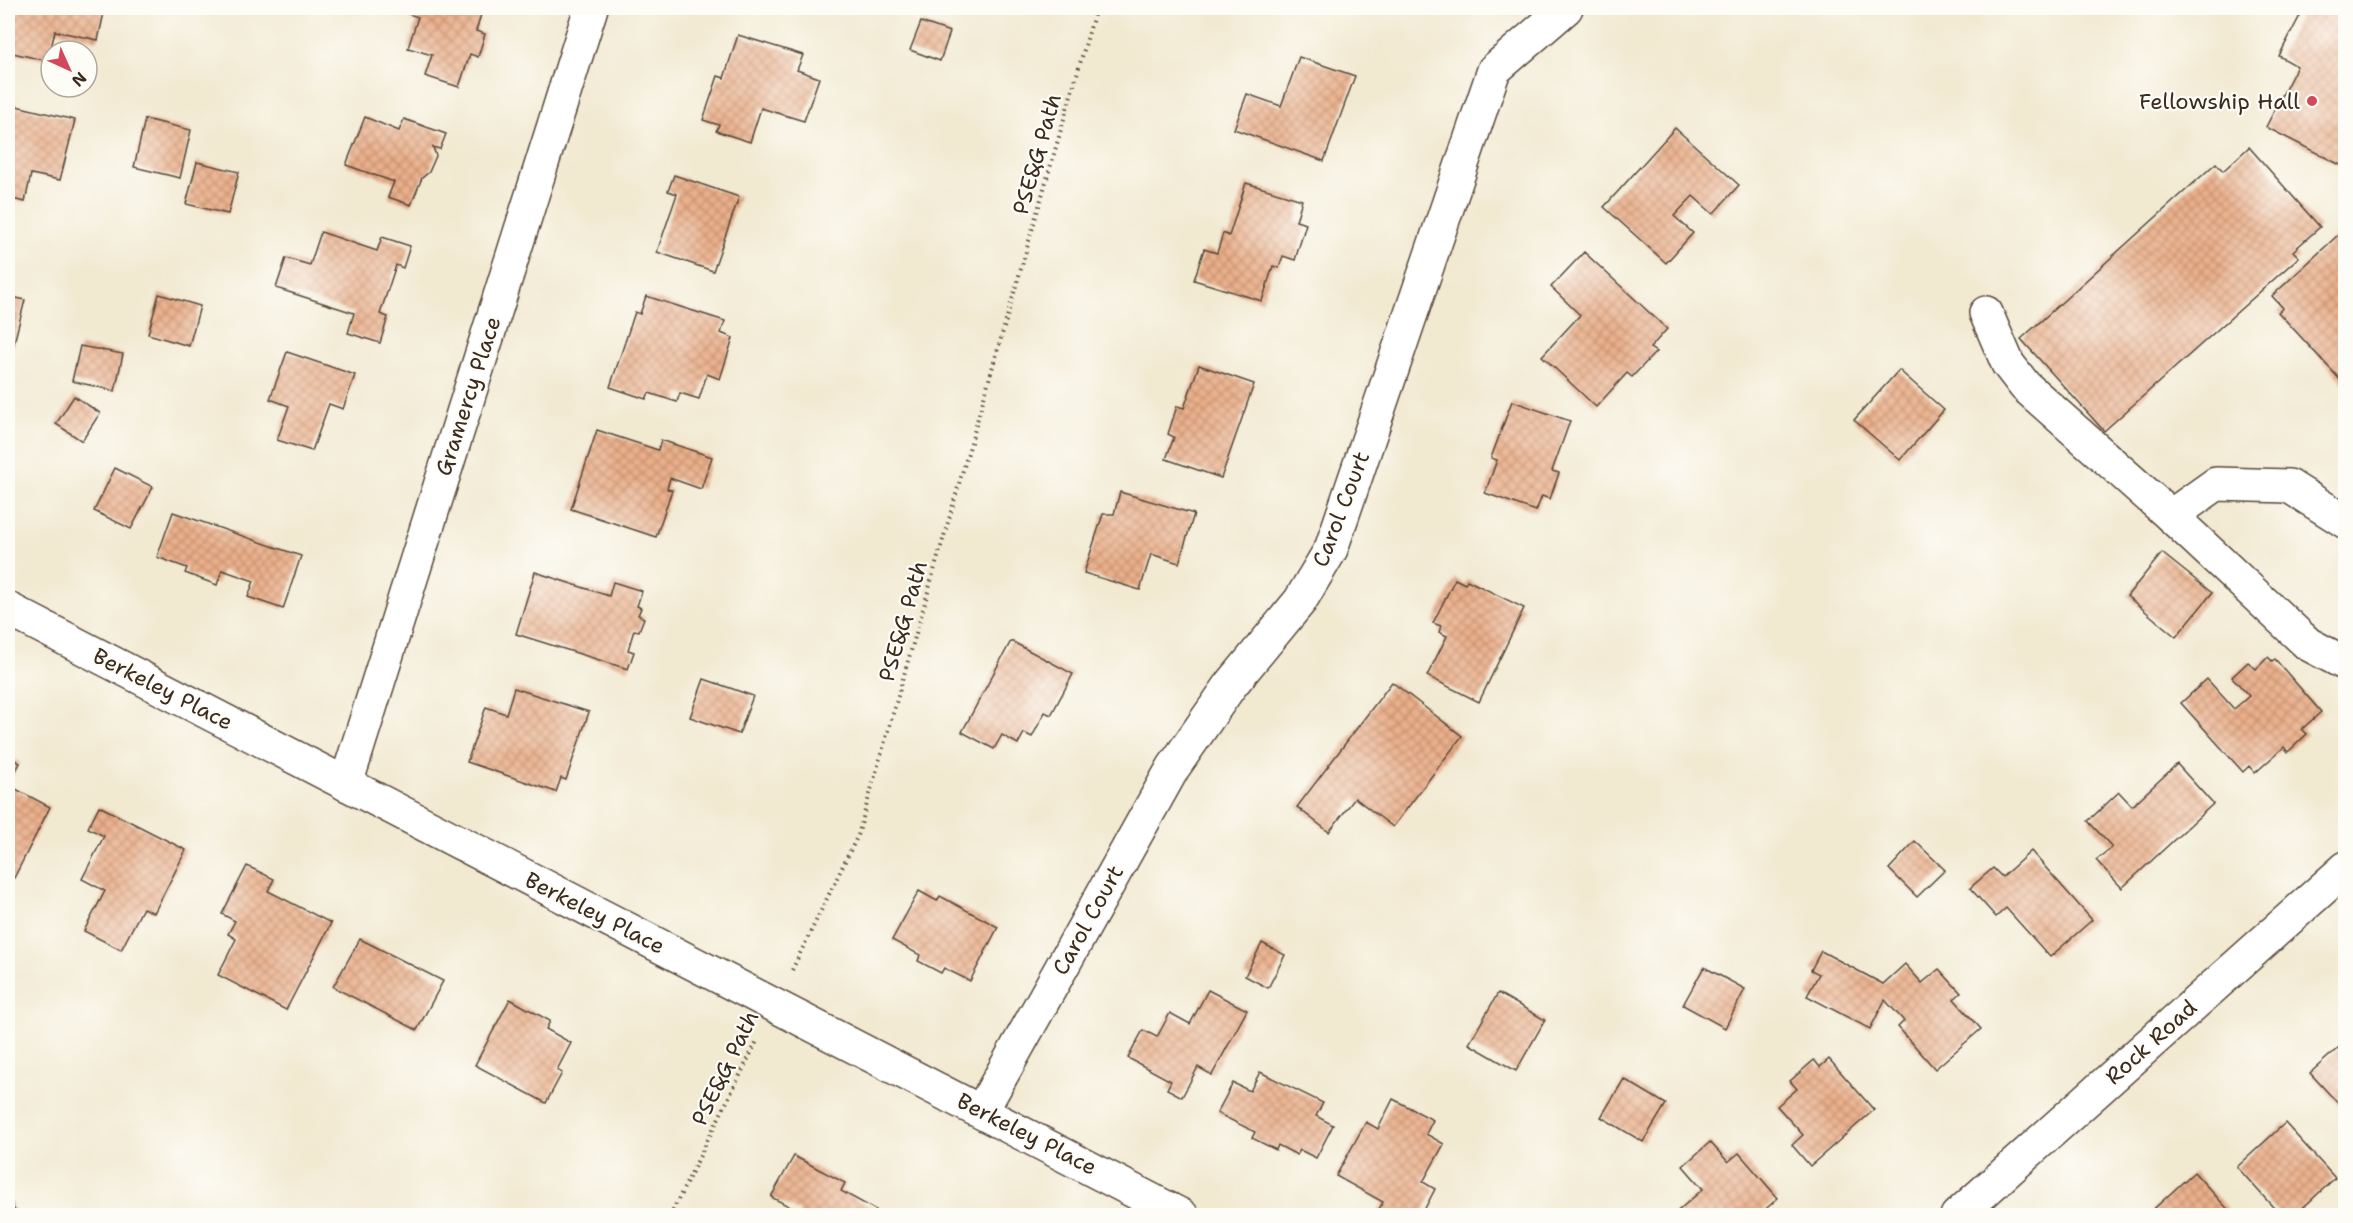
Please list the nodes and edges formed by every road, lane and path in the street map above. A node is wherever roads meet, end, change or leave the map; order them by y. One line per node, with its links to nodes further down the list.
1 (591, 8): 9 (street, Gramercy Place)
2 (1096, 8): 11 (path, PSE&G Path)
3 (1566, 8): 12 (street, Carol Court)
4 (1986, 313): 5 (street)
5 (2171, 516): 6 (street); 8 (street)
6 (2346, 522)
7 (8, 609): 9 (street, Berkeley Place)
8 (2346, 664)
9 (346, 784): 11 (street, Berkeley Place)
10 (2346, 868): 15 (street, Rock Road)
11 (774, 1006): 12 (street, Berkeley Place); 13 (path, PSE&G Path)
12 (982, 1110): 14 (street, Berkeley Place)
13 (670, 1215)
14 (1182, 1215)
15 (1957, 1215)

